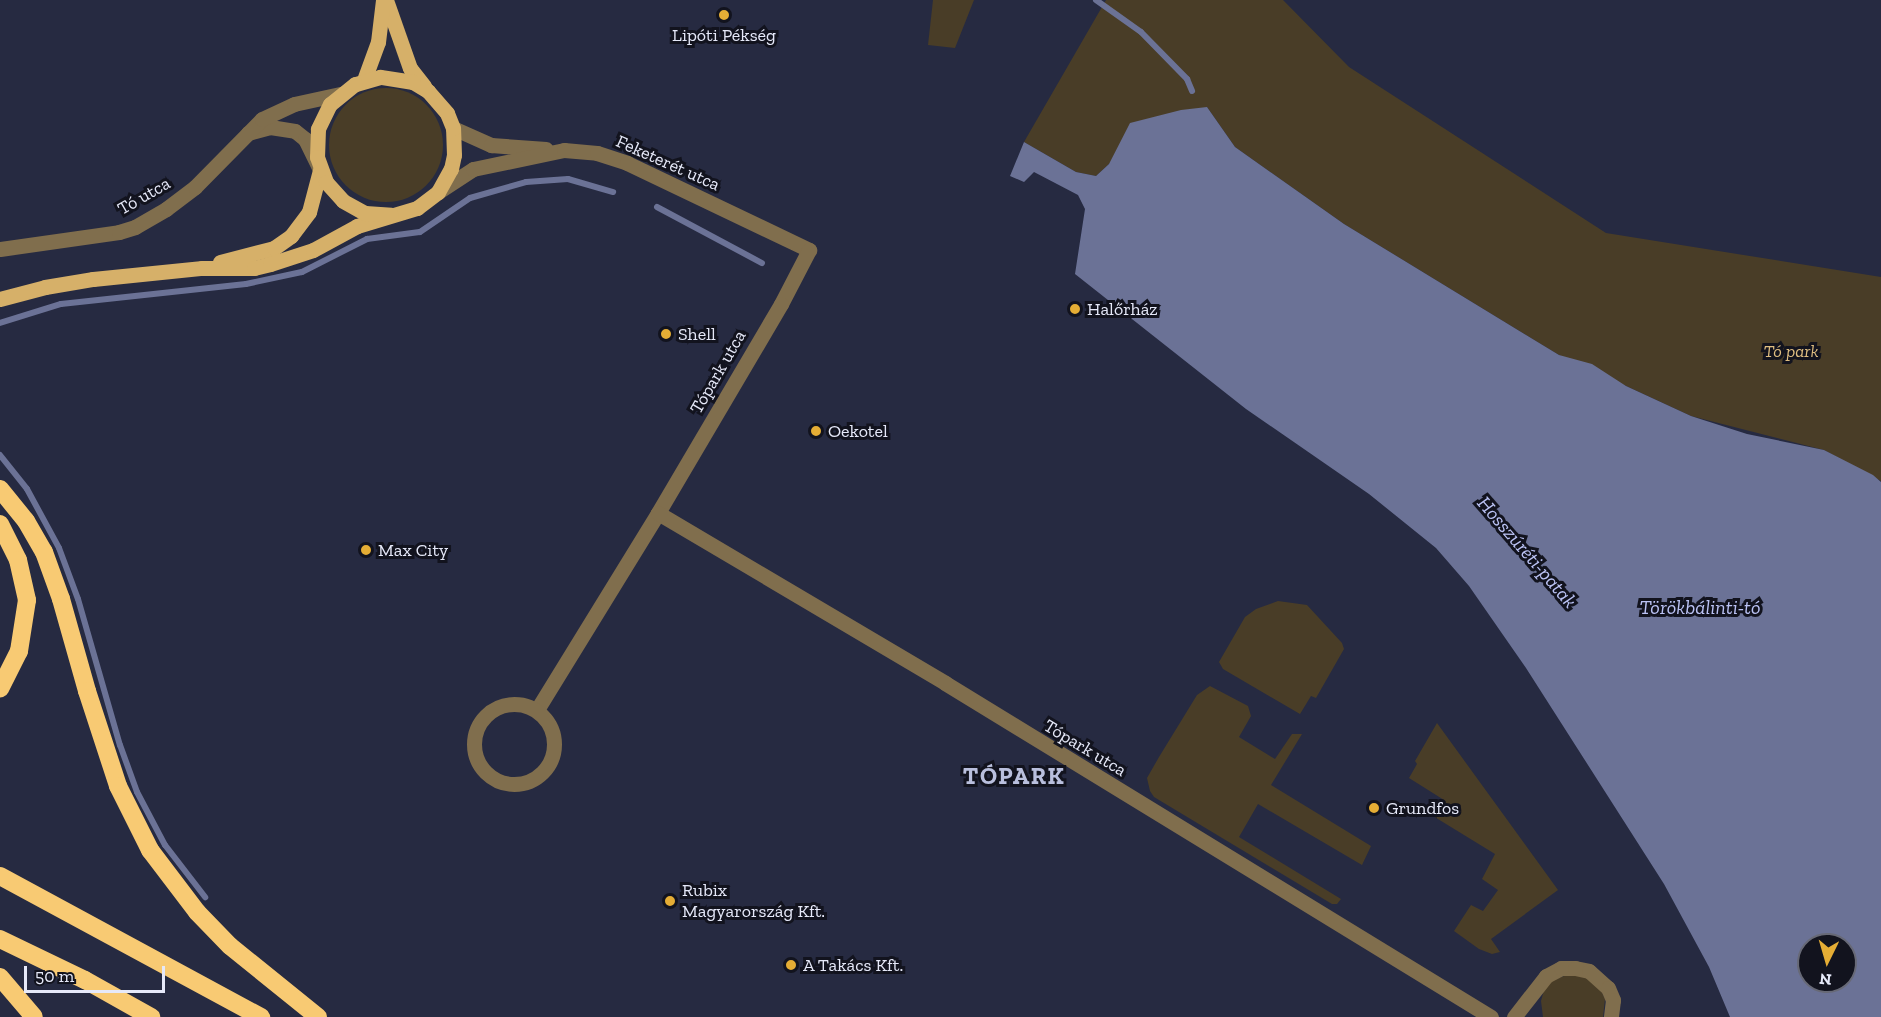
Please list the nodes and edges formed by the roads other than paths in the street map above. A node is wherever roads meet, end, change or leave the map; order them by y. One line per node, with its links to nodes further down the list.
1 (385, 0): 2 (main road); 3 (main road)
2 (364, 80): 3 (main road); 4 (main road)
3 (428, 91): 5 (main road)
4 (340, 94): 6 (street, Tó utca); 8 (main road)
5 (453, 128): 7 (street); 9 (main road)
6 (248, 133): 8 (street); 11 (street, Tó utca)
7 (564, 150): 9 (street, Feketerét utca); 12 (street, Feketerét utca)
8 (320, 170): 10 (main road); 13 (main road)
9 (438, 192): 10 (main road)
10 (391, 215): 13 (main road)
11 (0, 249)
12 (809, 250): 16 (street, Tópark utca)
13 (202, 268): 14 (main road)
14 (0, 299)
15 (0, 489): 26 (highway)
16 (658, 513): 19 (street, Tópark utca); 27 (street, Tópark utca)
17 (0, 524): 18 (highway)
18 (0, 689)
19 (537, 710): 19 (street)
20 (0, 876): 25 (highway)
21 (0, 939): 24 (highway)
22 (0, 977): 23 (highway)
23 (34, 1017)
24 (151, 1017)
25 (261, 1017)
26 (318, 1017)
27 (1491, 1017)
28 (1514, 1017): 29 (street)
29 (1611, 1017)

